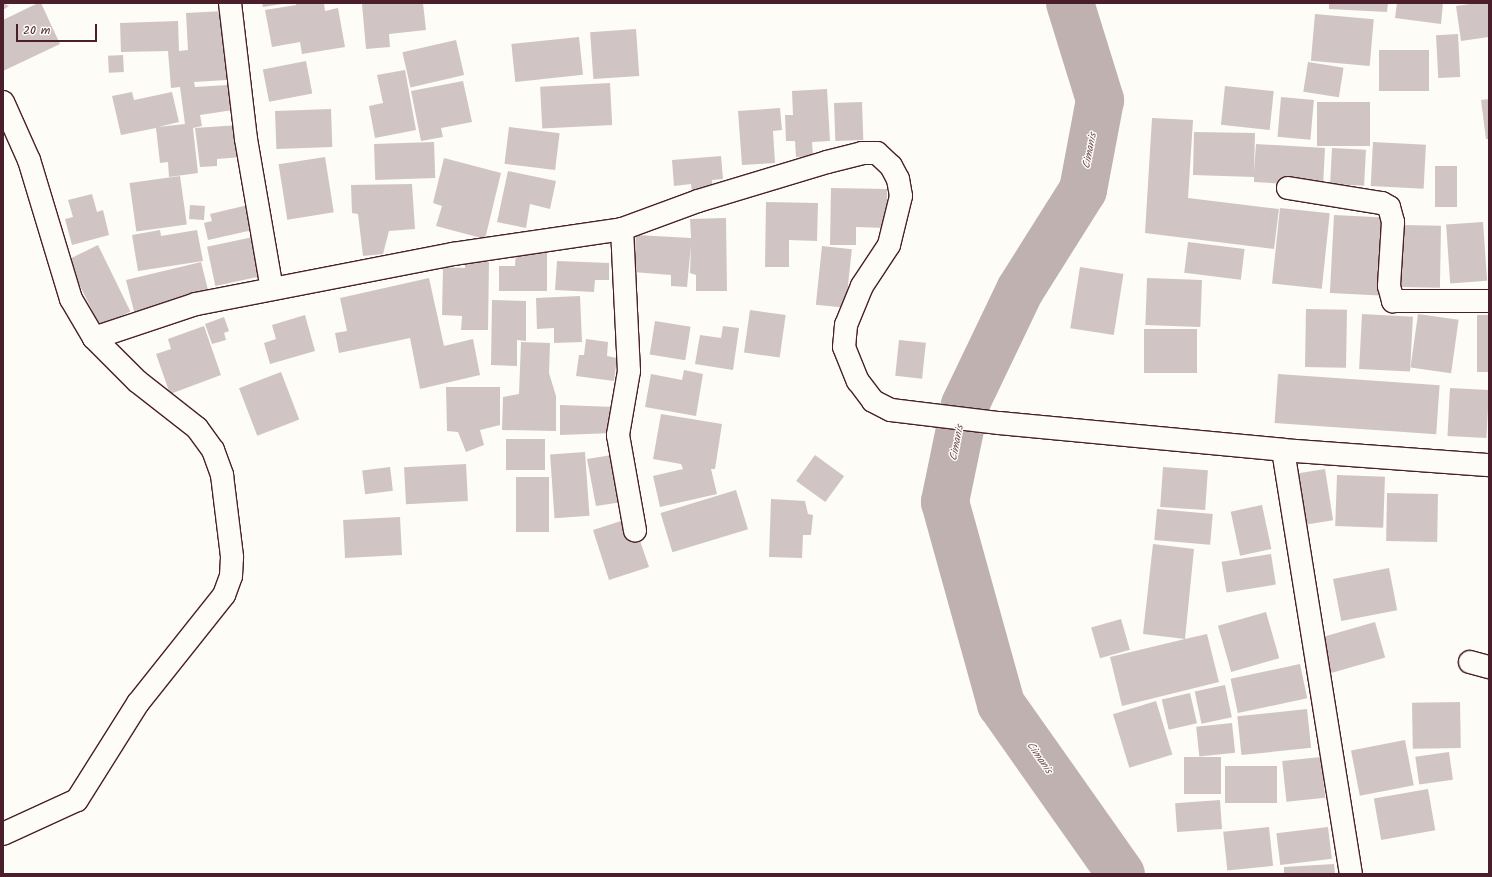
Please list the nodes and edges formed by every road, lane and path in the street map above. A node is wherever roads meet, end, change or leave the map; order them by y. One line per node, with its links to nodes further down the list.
1 (230, 3): 5 (street)
2 (3, 102): 7 (street)
3 (1288, 188): 6 (street)
4 (622, 229): 5 (street); 8 (street); 10 (street)
5 (272, 289): 7 (street)
6 (1489, 301)
7 (94, 338): 11 (street)
8 (1283, 450): 9 (street); 12 (street)
9 (1489, 465)
10 (635, 530)
11 (3, 834)
12 (1351, 874)

